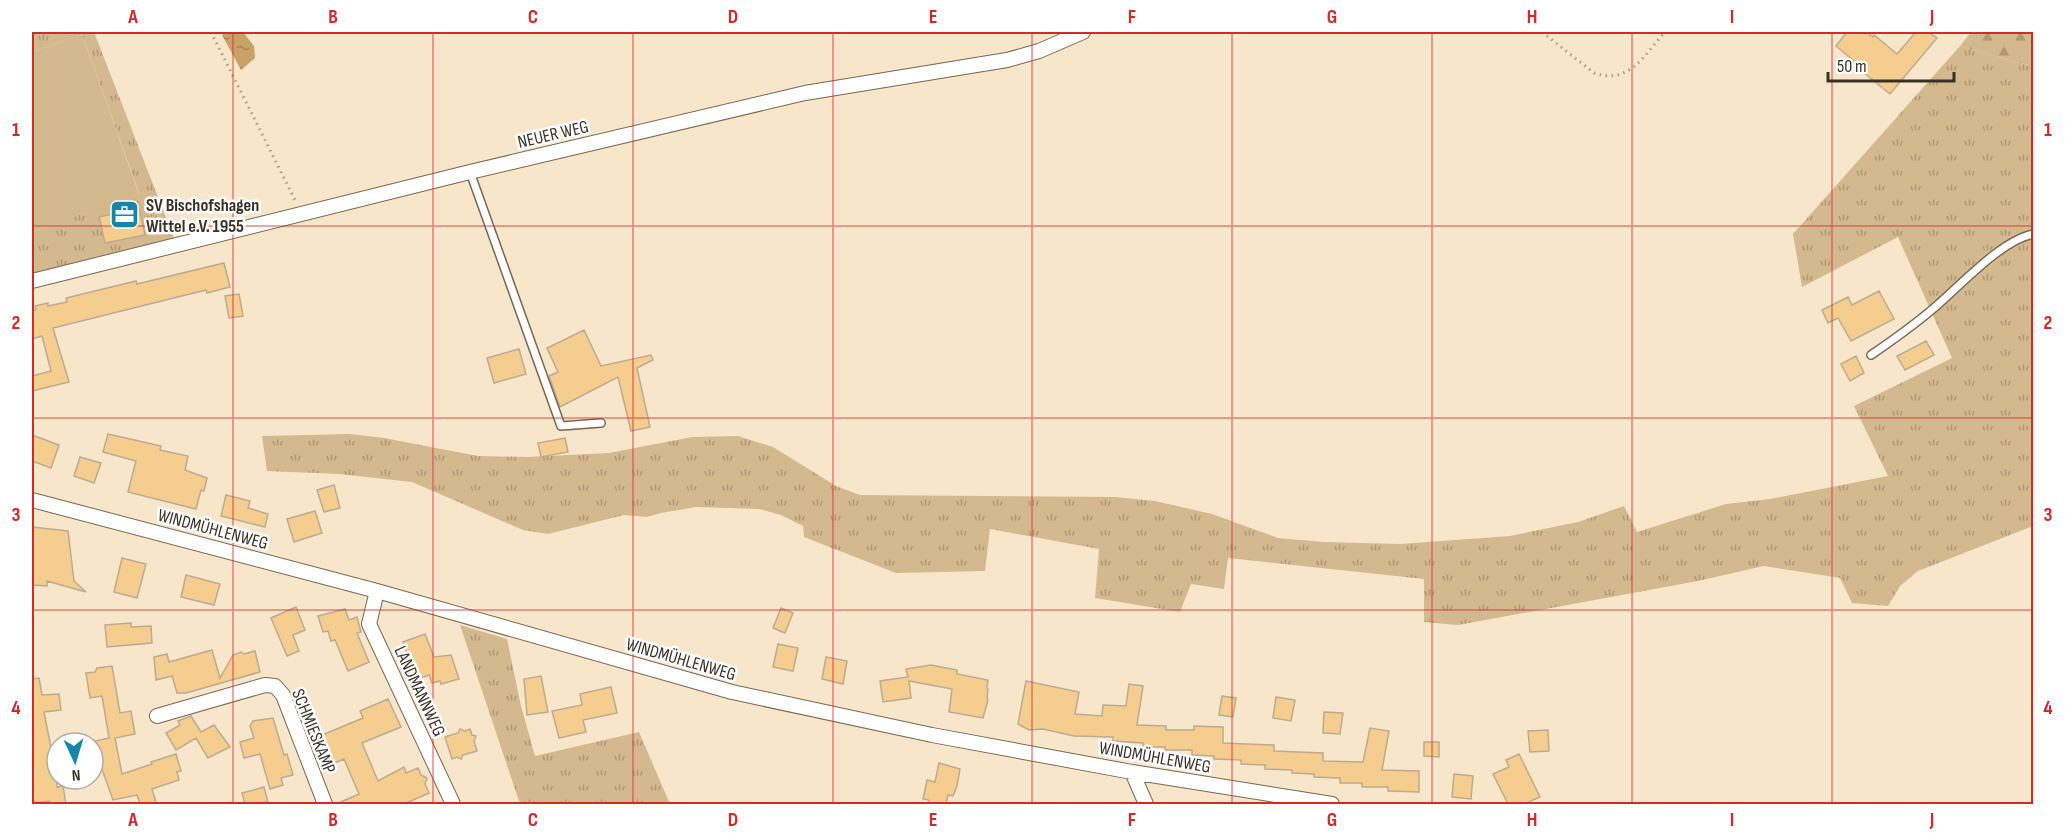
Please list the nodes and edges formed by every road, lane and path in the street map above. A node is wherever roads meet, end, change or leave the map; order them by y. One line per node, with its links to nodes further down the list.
1 (211, 32): 6 (path)
2 (1083, 32): 5 (street, NEUER WEG)
3 (1542, 32): 4 (path)
4 (1665, 32)
5 (470, 172): 6 (street, NEUER WEG); 10 (lane)
6 (302, 214): 8 (street, NEUER WEG)
7 (2034, 234): 9 (lane)
8 (32, 281)
9 (1871, 355)
10 (601, 423)
11 (32, 500): 12 (street, WINDMÜHLENWEG)
12 (376, 591): 14 (street, WINDMÜHLENWEG); 16 (street, LANDMANNWEG)
13 (157, 716): 15 (street, SCHMIESKAMP)
14 (1132, 772): 17 (street); 18 (street, WINDMÜHLENWEG)
15 (325, 804)
16 (453, 804)
17 (1146, 804)
18 (1332, 804)

